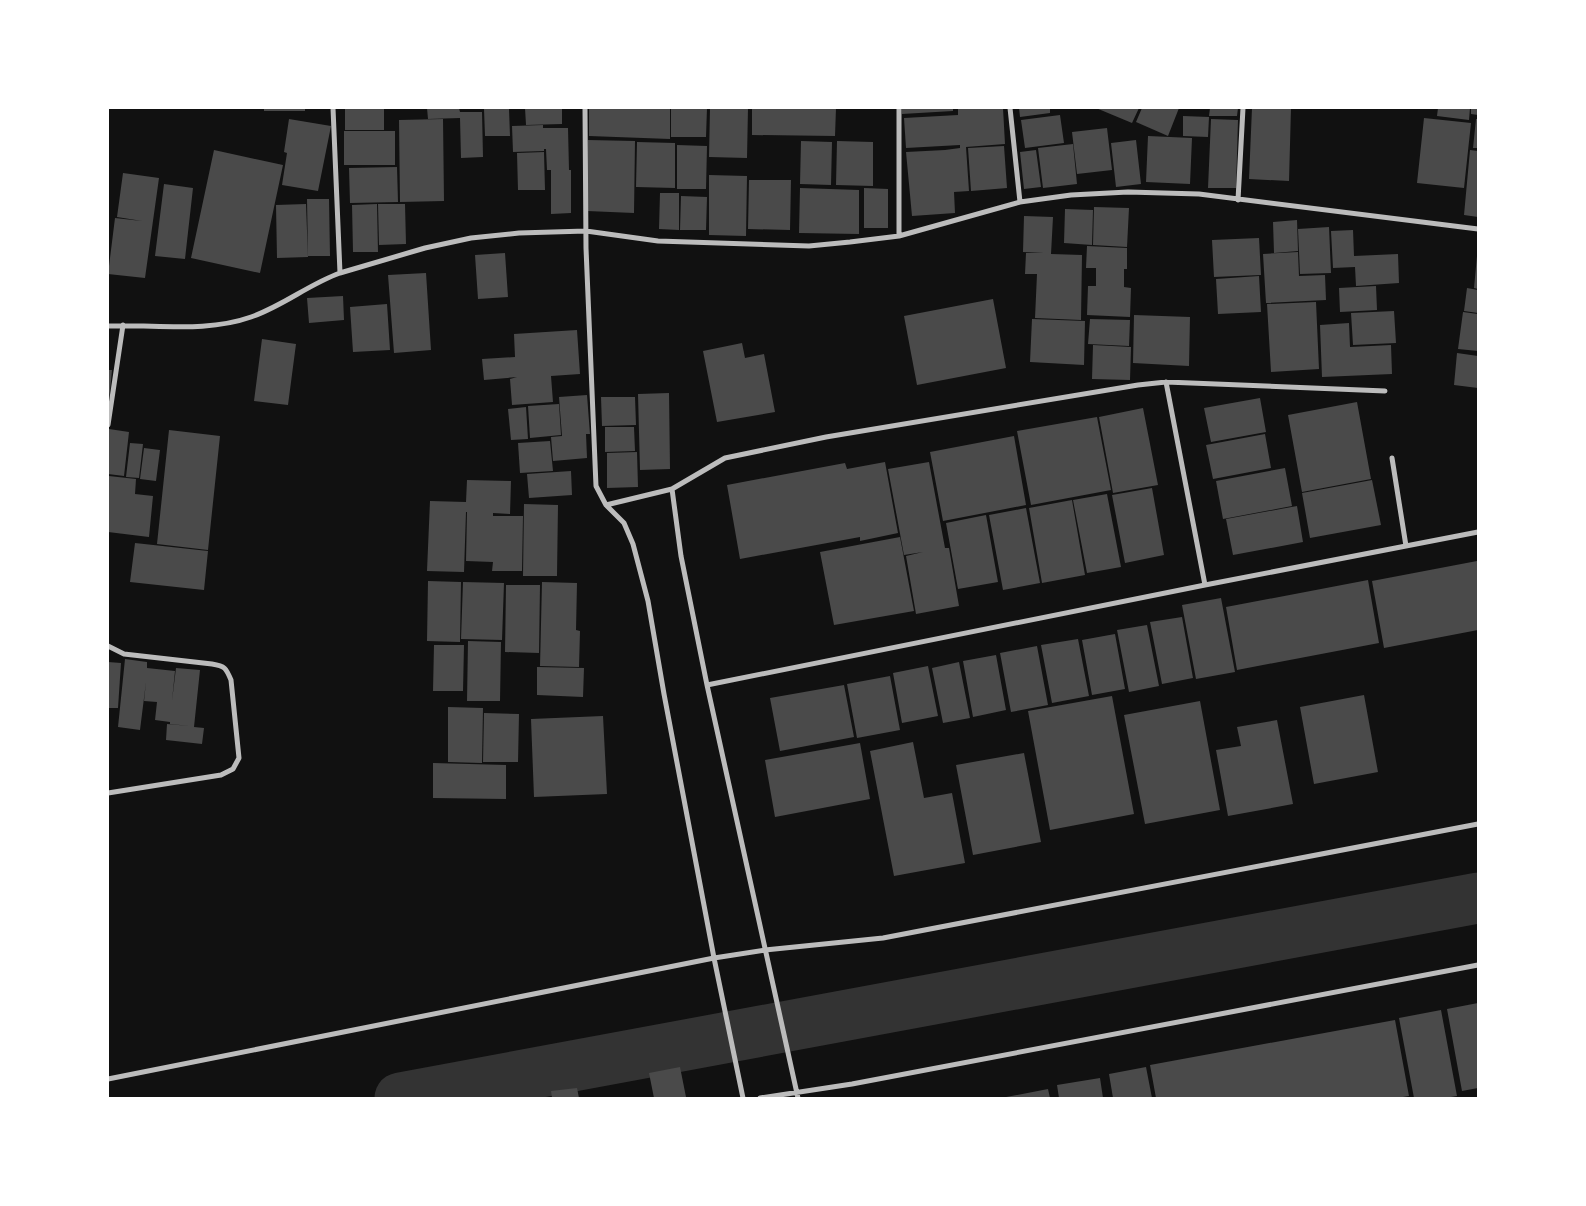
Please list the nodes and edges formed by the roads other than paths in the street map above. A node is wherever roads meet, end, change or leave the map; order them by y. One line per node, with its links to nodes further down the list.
1 (334, 108): 11 (street)
2 (585, 108): 9 (street)
3 (899, 108): 10 (street)
4 (1010, 108): 7 (street)
5 (1243, 108): 6 (street)
6 (1238, 200): 7 (street); 8 (street)
7 (1020, 202): 10 (street)
8 (1478, 229)
9 (586, 232): 10 (street); 11 (street); 19 (street)
10 (900, 236)
11 (340, 273): 12 (street)
12 (122, 325): 13 (street); 16 (street)
13 (108, 326)
14 (1166, 382): 15 (street); 18 (street); 22 (street)
15 (1385, 390)
16 (108, 425)
17 (1392, 458): 21 (street)
18 (672, 489): 19 (street); 24 (street)
19 (606, 505): 28 (street)
20 (1478, 532): 21 (street)
21 (1406, 546): 22 (street)
22 (1205, 585): 24 (street)
23 (108, 646): 25 (street)
24 (707, 685): 27 (street)
25 (108, 793)
26 (1478, 824): 27 (street)
27 (765, 950): 28 (street); 31 (street)
28 (714, 958): 30 (street); 32 (street)
29 (1478, 965): 31 (street)
30 (108, 1079)
31 (796, 1092): 33 (street); 34 (street)
32 (743, 1098)
33 (760, 1098)
34 (798, 1098)

